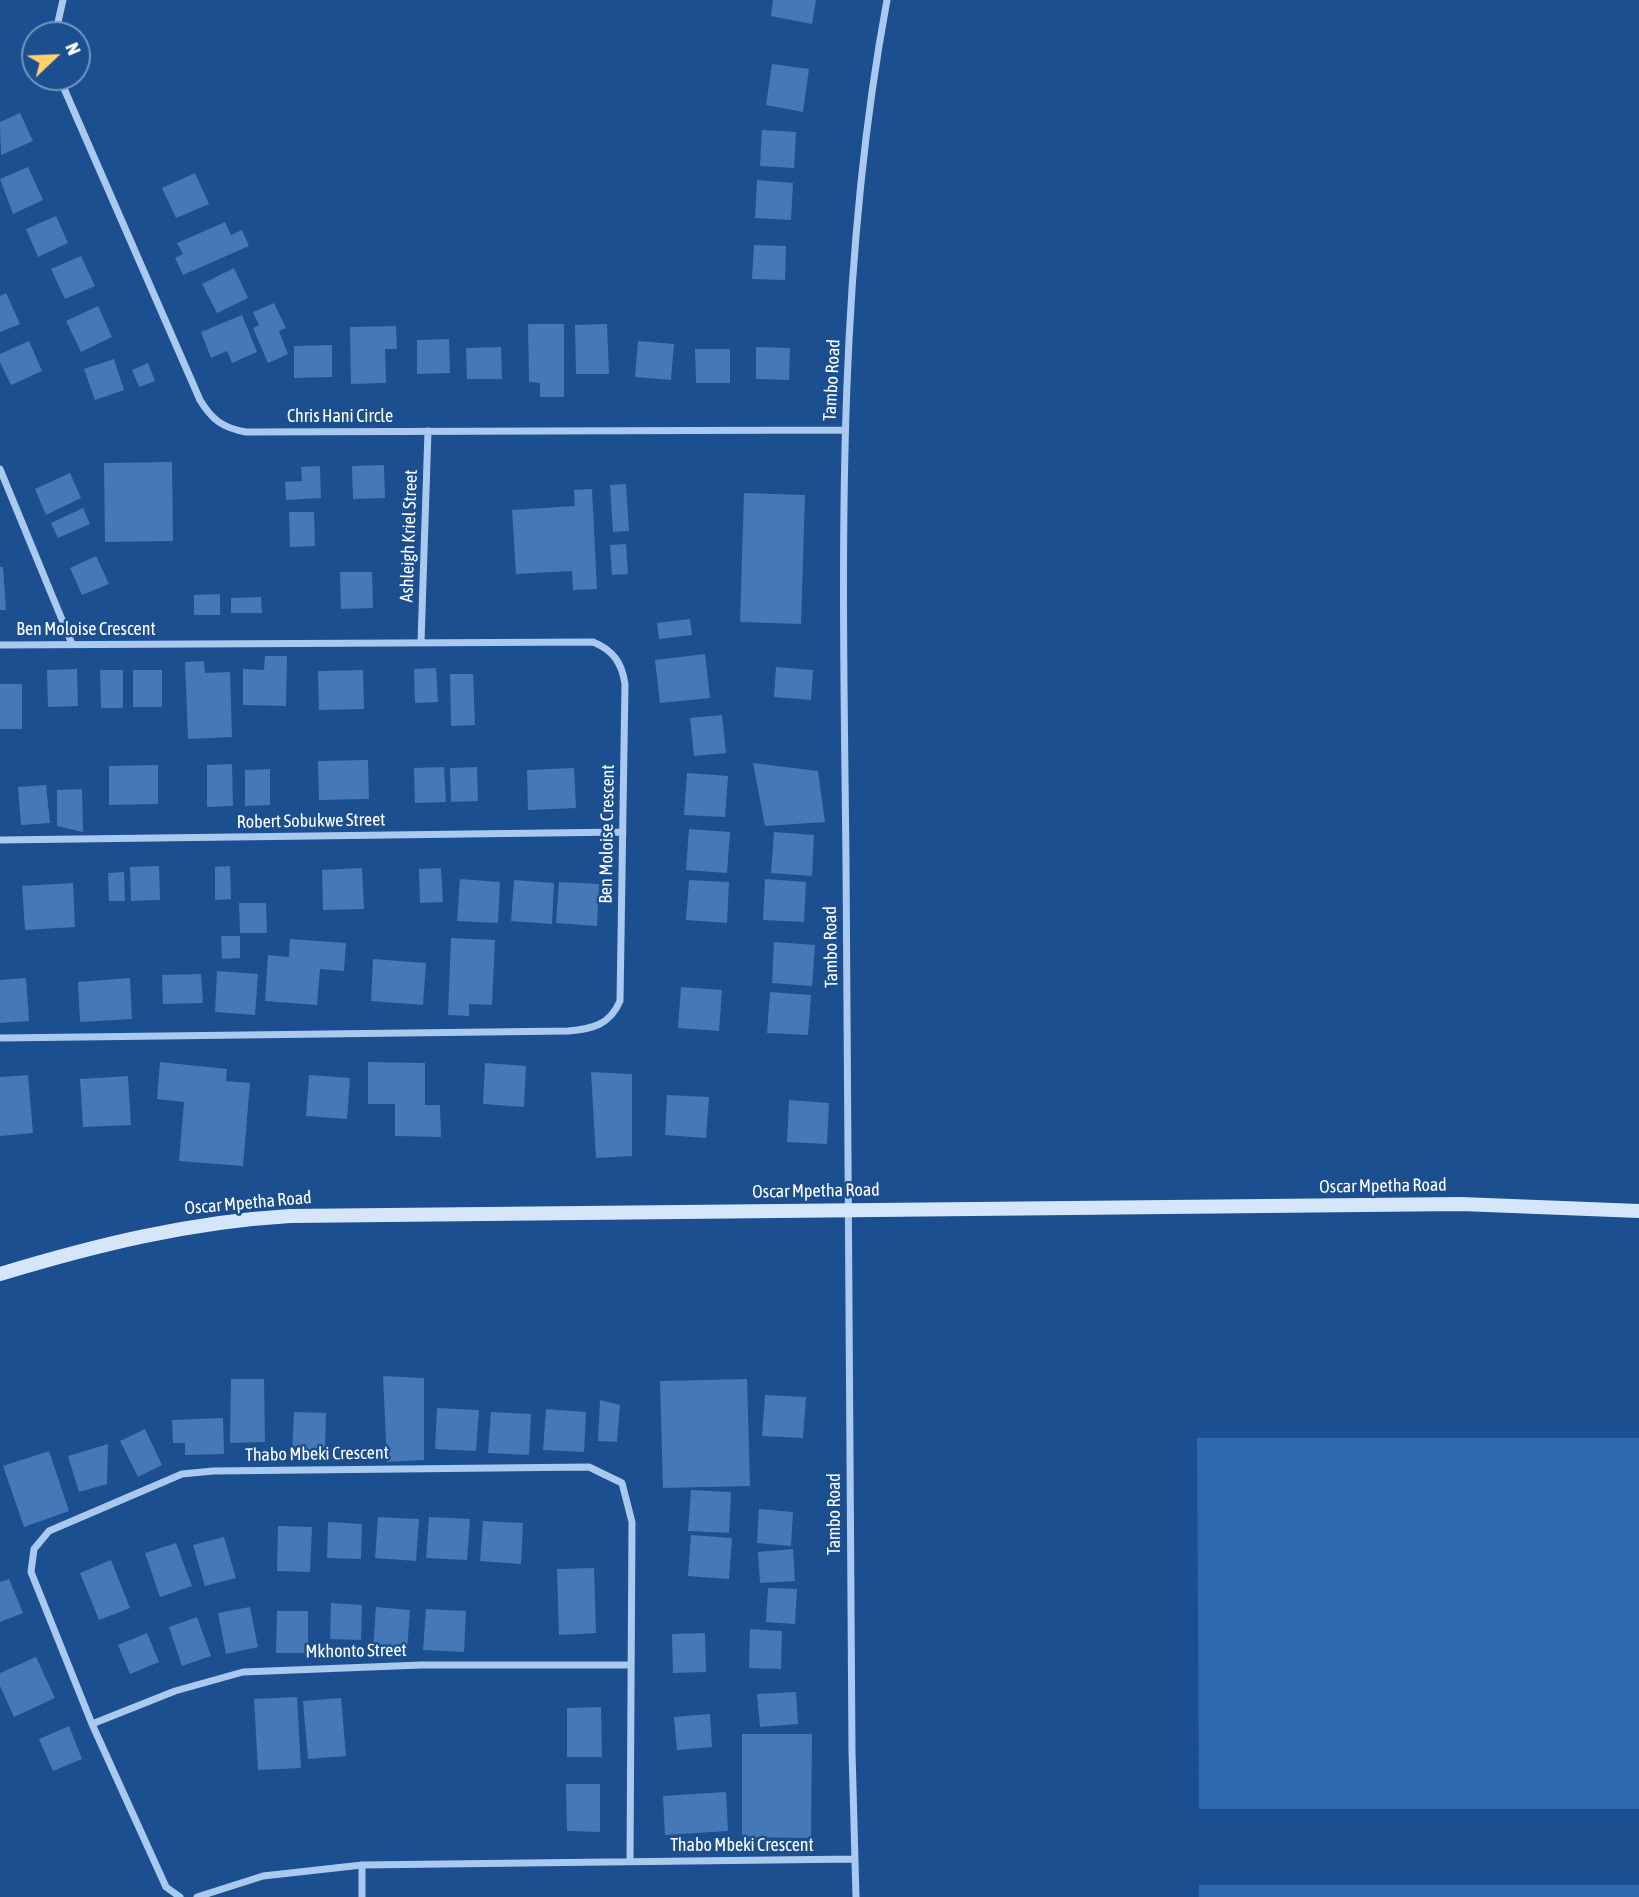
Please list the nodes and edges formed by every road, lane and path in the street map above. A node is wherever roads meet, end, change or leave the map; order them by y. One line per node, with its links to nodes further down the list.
1 (63, 0): 3 (street)
2 (887, 0): 5 (street, Tambo Road)
3 (58, 21)
4 (65, 91): 6 (street, Chris Hani Circle)
5 (845, 430): 6 (street, Chris Hani Circle); 14 (street, Tambo Road)
6 (428, 431): 8 (street, Ashleigh Kriel Street)
7 (0, 469): 9 (street)
8 (421, 642): 9 (street, Ben Moloise Crescent); 11 (street, Ben Moloise Crescent)
9 (72, 644): 10 (street, Ben Moloise Crescent)
10 (0, 645)
11 (622, 832): 12 (street, Robert Sobukwe Street); 13 (street, Ben Moloise Crescent)
12 (0, 841)
13 (0, 1038)
14 (850, 1210): 15 (street, Oscar Mpetha Road); 16 (street, Oscar Mpetha Road); 19 (street, Tambo Road)
15 (1639, 1211)
16 (0, 1274)
17 (630, 1665): 18 (street, Mkhonto Street); 18 (street, Thabo Mbeki Crescent); 20 (street, Thabo Mbeki Crescent)
18 (92, 1724): 22 (street, Thabo Mbeki Crescent)
19 (854, 1859): 20 (street, Thabo Mbeki Crescent); 25 (street, Tambo Road)
20 (630, 1861): 21 (street, Thabo Mbeki Crescent)
21 (362, 1865): 23 (street, Thabo Mbeki Crescent); 24 (street)
22 (180, 1897)
23 (197, 1897)
24 (362, 1897)
25 (856, 1897)

